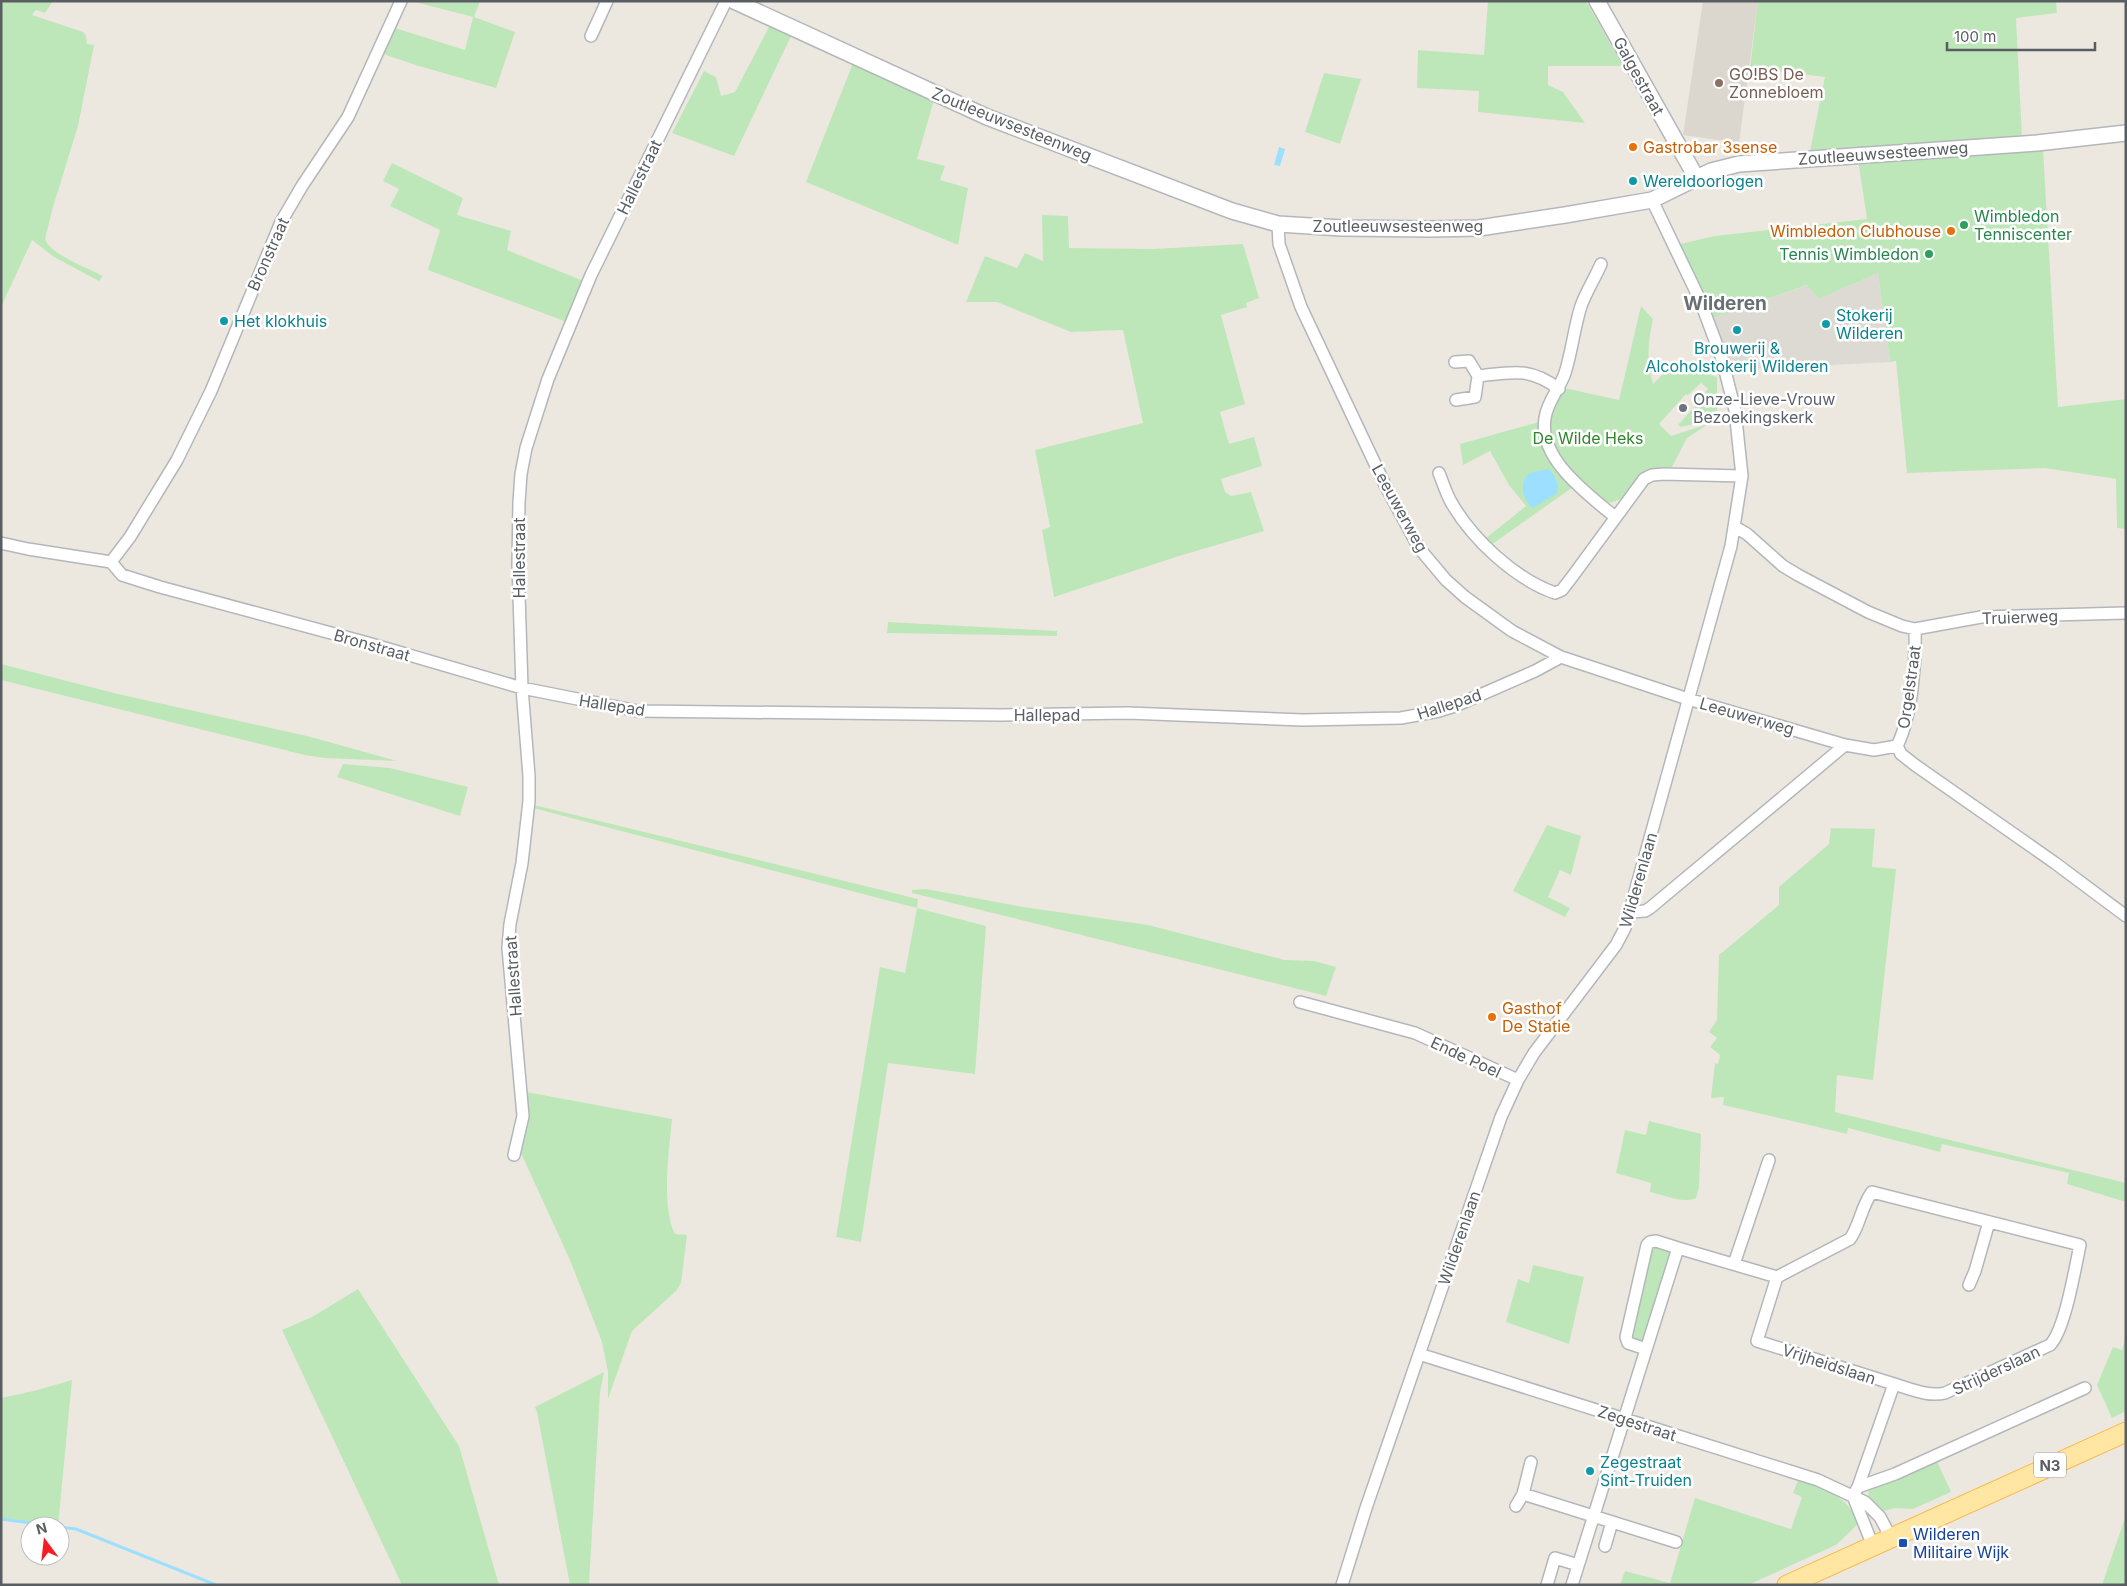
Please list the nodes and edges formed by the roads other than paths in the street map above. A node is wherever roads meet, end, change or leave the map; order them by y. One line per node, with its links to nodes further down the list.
1 (401, 1): 21 (street, Bronstraat)
2 (607, 1): 6 (street)
3 (726, 1): 25 (street, Hallestraat)
4 (734, 1): 10 (street, Zoutleeuwsesteenweg)
5 (1597, 1): 8 (street, Galgestraat)
6 (591, 36)
7 (2126, 133): 8 (street, Zoutleeuwsesteenweg)
8 (1696, 177): 9 (street, Zoutleeuwsesteenweg)
9 (1652, 200): 10 (street, Zoutleeuwsesteenweg); 17 (street, Wilderenlaan)
10 (1278, 224): 24 (street, Leeuwerweg)
11 (1601, 264): 14 (street)
12 (1455, 362): 13 (street)
13 (1478, 376): 14 (street); 15 (street)
14 (1559, 389): 18 (street)
15 (1456, 400)
16 (1439, 473): 18 (street)
17 (1742, 476): 18 (street); 19 (street, Wilderenlaan)
18 (1615, 517)
19 (1735, 527): 23 (street, Orgelstraat); 26 (street, Wilderenlaan)
20 (1, 543): 21 (street)
21 (112, 562): 25 (street, Bronstraat)
22 (2126, 613): 23 (street, Truierweg)
23 (1915, 629): 28 (street, Orgelstraat)
24 (1561, 657): 25 (street, Hallepad); 26 (street, Leeuwerweg)
25 (522, 688): 33 (street, Hallestraat)
26 (1688, 699): 27 (street, Leeuwerweg); 29 (street, Wilderenlaan)
27 (1845, 745): 28 (street, Orgelstraat); 29 (street)
28 (1897, 746): 30 (street)
29 (1631, 912): 32 (street, Wilderenlaan)
30 (2126, 916)
31 (1300, 1002): 32 (street, Ende Poel)
32 (1518, 1080): 41 (street, Wilderenlaan)
33 (514, 1155)
34 (1769, 1160): 37 (street)
35 (1989, 1222): 38 (street, Strijderslaan); 39 (street); 42 (street, Strijderslaan)
36 (1678, 1248): 37 (street); 40 (street); 40 (street)
37 (1734, 1264): 38 (street)
38 (1777, 1278): 42 (street, Vrijheidslaan)
39 (1969, 1285)
40 (1646, 1349): 44 (street)
41 (1419, 1354): 44 (street, Zegestraat); 57 (street, Wilderenlaan)
42 (1894, 1384): 47 (street, Vrijheidslaan)
43 (2085, 1388): 47 (street)
44 (1624, 1419): 47 (street, Zegestraat); 50 (street)
45 (2126, 1432): 52 (main road, N3)
46 (1530, 1462): 48 (street)
47 (1856, 1491): 52 (street, Zegestraat); 55 (street)
48 (1523, 1494): 49 (street); 50 (street)
49 (1516, 1506)
50 (1593, 1516): 51 (street); 56 (street)
51 (1612, 1522): 53 (street); 54 (street)
52 (1892, 1538): 55 (main road, N3)
53 (1676, 1542)
54 (1605, 1546)
55 (1873, 1546): 60 (main road, N3)
56 (1578, 1565): 58 (street); 59 (street)
57 (1342, 1585)
58 (1547, 1585)
59 (1572, 1585)
60 (1787, 1585)

